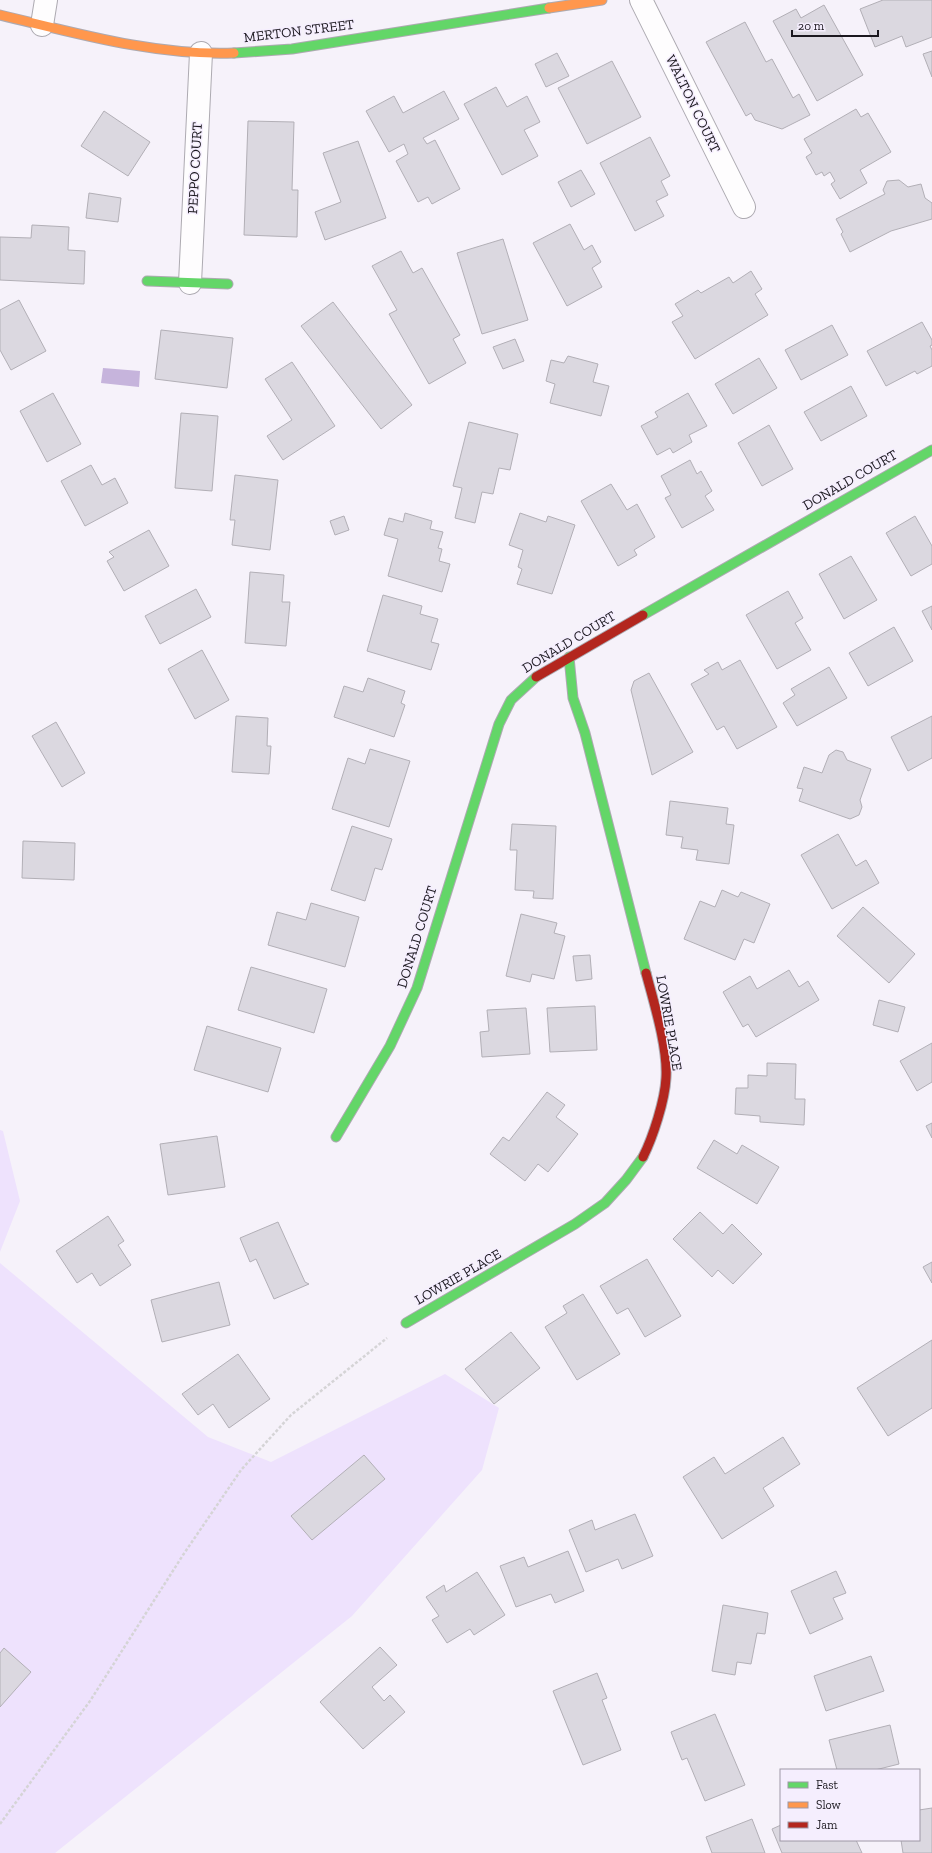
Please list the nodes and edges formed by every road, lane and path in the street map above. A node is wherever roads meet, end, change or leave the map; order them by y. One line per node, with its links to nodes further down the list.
1 (46, 0): 5 (street)
2 (602, 0): 6 (street, MERTON STREET)
3 (641, 0): 7 (street, WALTON COURT)
4 (0, 15): 5 (street, MERTON STREET)
5 (42, 25): 6 (street, MERTON STREET)
6 (201, 53): 9 (street, PEPPO COURT)
7 (744, 207)
8 (148, 281): 9 (street)
9 (190, 283): 10 (street)
10 (228, 284)
11 (932, 450): 12 (street, DONALD COURT)
12 (568, 657): 13 (street, DONALD COURT); 14 (street, LOWRIE PLACE)
13 (336, 1137)
14 (406, 1323): 15 (path)
15 (0, 1824)

